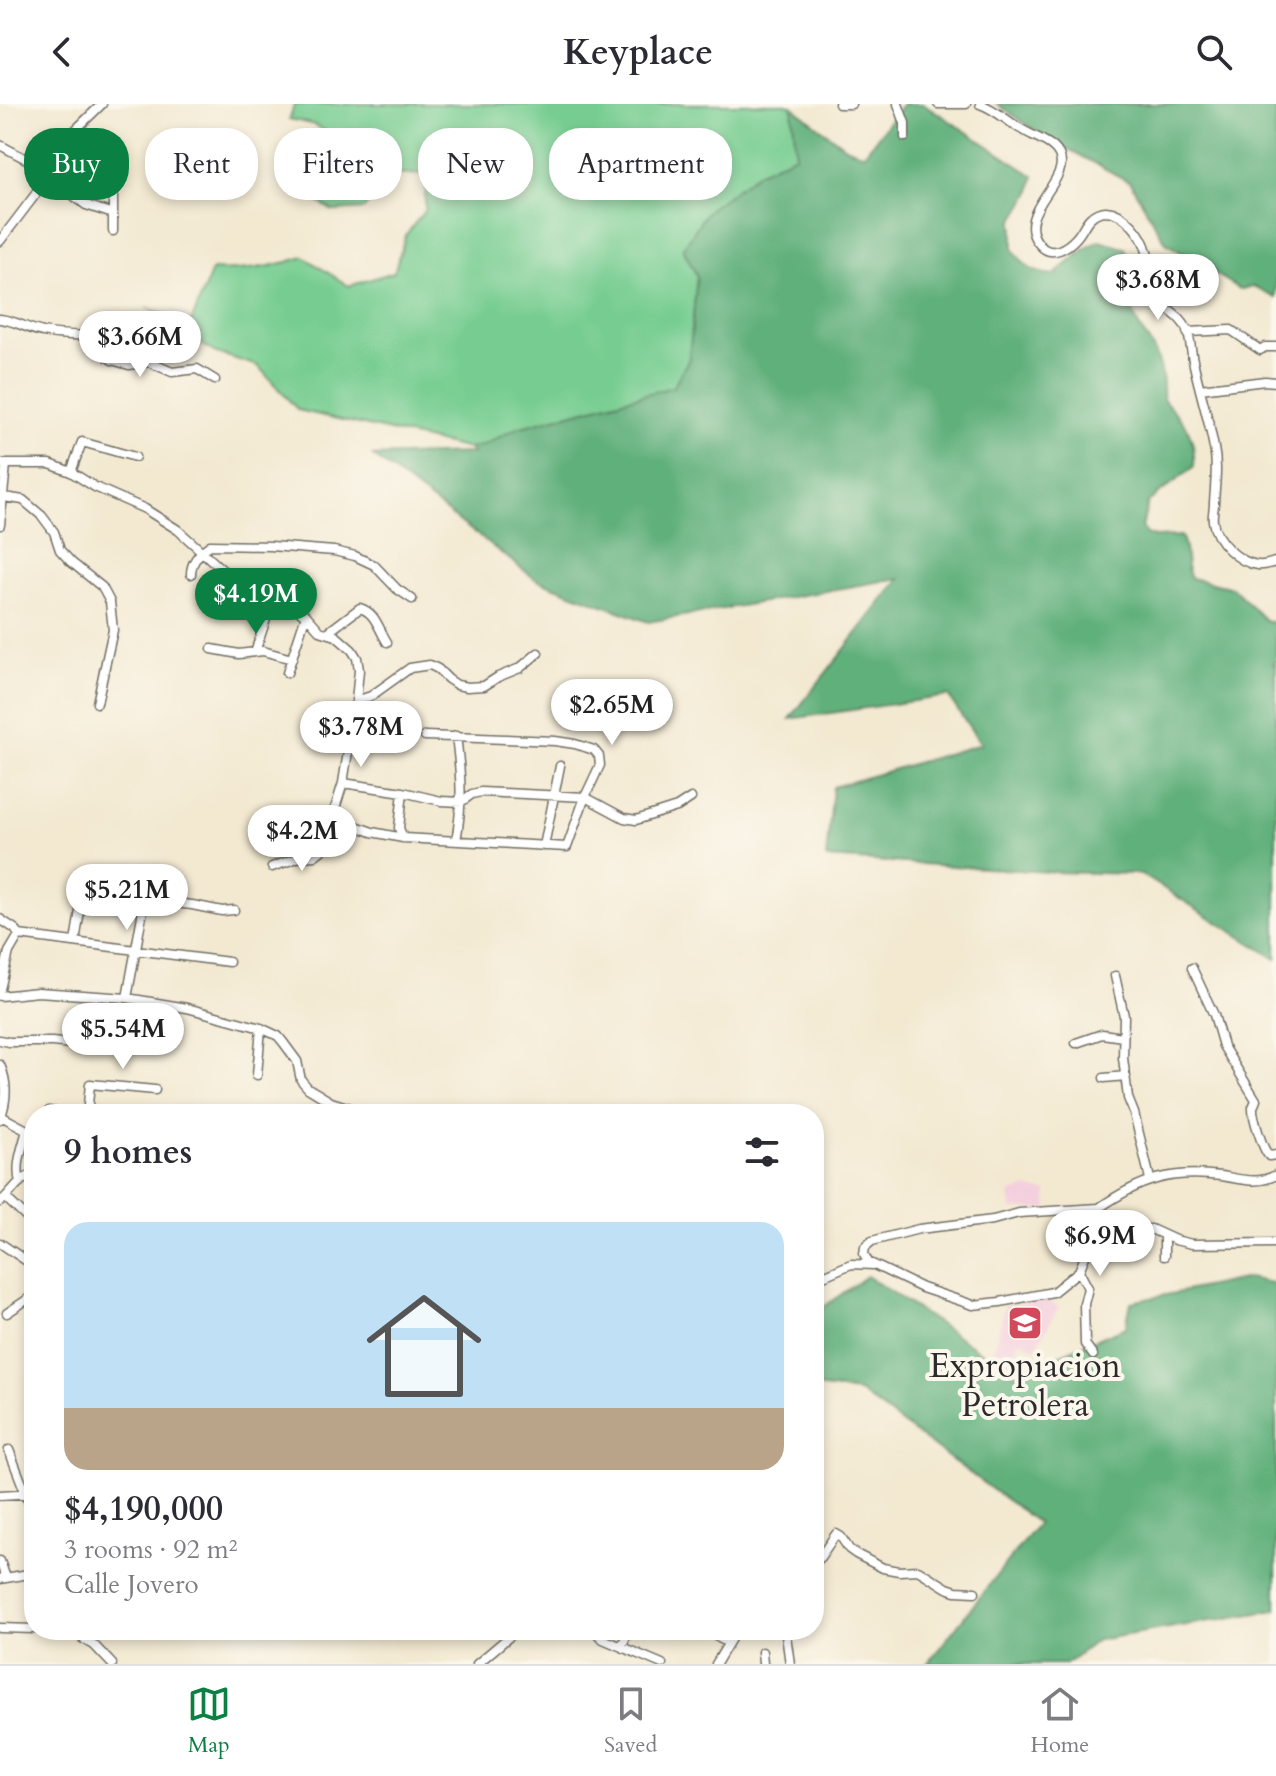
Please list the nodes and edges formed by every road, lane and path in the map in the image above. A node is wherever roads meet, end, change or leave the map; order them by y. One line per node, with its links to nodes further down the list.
1 (102, 104): 8 (street)
2 (839, 104): 3 (street)
3 (851, 104)
4 (898, 104): 9 (street)
5 (938, 104): 6 (street)
6 (966, 104)
7 (980, 104): 19 (street)
8 (77, 128)
9 (905, 137)
10 (0, 145): 11 (street)
11 (24, 158)
12 (31, 200): 17 (street)
13 (79, 200): 15 (street)
14 (113, 200): 15 (street)
15 (113, 214): 16 (street)
16 (113, 231)
17 (0, 241)
18 (0, 319): 21 (street)
19 (1187, 332): 20 (street); 23 (street)
20 (1276, 347)
21 (215, 380)
22 (1276, 382): 23 (street)
23 (1200, 389): 30 (street)
24 (135, 457): 26 (street)
25 (3, 465): 26 (street); 27 (street)
26 (71, 472): 29 (street)
27 (4, 497): 28 (street); 43 (street)
28 (0, 525)
29 (202, 551): 31 (street); 32 (street); 33 (street)
30 (1276, 562)
31 (191, 574)
32 (273, 598): 34 (street); 38 (street)
33 (412, 599)
34 (306, 615): 35 (street); 40 (street)
35 (327, 633): 36 (street); 42 (street)
36 (387, 642)
37 (212, 649): 38 (street)
38 (255, 652): 40 (street)
39 (538, 653): 42 (street)
40 (292, 659): 41 (street)
41 (287, 673)
42 (356, 701): 47 (street)
43 (97, 703)
44 (425, 736): 45 (street)
45 (456, 736): 50 (street); 52 (street)
46 (560, 766): 49 (street)
47 (343, 783): 48 (street); 53 (street)
48 (403, 792): 52 (street); 54 (street)
49 (554, 796): 50 (street); 52 (street); 56 (street)
50 (585, 797): 51 (street); 56 (street)
51 (691, 798)
52 (461, 802): 55 (street)
53 (332, 817): 54 (street); 57 (street)
54 (403, 838): 55 (street)
55 (456, 841): 56 (street)
56 (544, 846)
57 (272, 867)
58 (83, 892): 64 (street)
59 (106, 892): 60 (street)
60 (145, 899): 61 (street); 65 (street)
61 (234, 910)
62 (0, 919): 63 (street)
63 (19, 935): 64 (street); 69 (street)
64 (75, 942): 65 (street)
65 (136, 949): 66 (street); 71 (street)
66 (229, 962)
67 (1192, 968): 88 (street)
68 (1115, 976): 73 (street)
69 (0, 989)
70 (0, 996): 71 (street)
71 (127, 998): 72 (street)
72 (261, 1028): 78 (street); 82 (street)
73 (1123, 1037): 76 (street); 79 (street)
74 (0, 1040): 75 (street)
75 (110, 1041)
76 (1076, 1043)
77 (0, 1065): 85 (street)
78 (257, 1075)
79 (1126, 1076): 80 (street); 91 (street)
80 (1104, 1078)
81 (155, 1090): 83 (street)
82 (331, 1102): 84 (street)
83 (88, 1104)
84 (337, 1104)
85 (1, 1118): 86 (street)
86 (24, 1128)
87 (24, 1147): 92 (street)
88 (1276, 1155)
89 (1276, 1175): 91 (street)
90 (24, 1178): 92 (street)
91 (1150, 1179): 94 (street)
92 (20, 1182): 93 (street)
93 (3, 1200): 95 (street)
94 (1099, 1208): 96 (street); 102 (street)
95 (24, 1217)
96 (1095, 1232): 97 (street); 103 (street)
97 (1164, 1236): 99 (street); 100 (street)
98 (0, 1243): 101 (street)
99 (1276, 1243)
100 (1164, 1256)
101 (24, 1259)
102 (875, 1265): 103 (street); 104 (street)
103 (1079, 1271): 107 (street)
104 (824, 1276)
105 (24, 1302): 106 (street)
106 (7, 1313)
107 (1093, 1355)
108 (9, 1450): 109 (street)
109 (24, 1483)
110 (24, 1494): 111 (street)
111 (0, 1495)
112 (824, 1551): 116 (street)
113 (0, 1561): 115 (street)
114 (24, 1575): 115 (street)
115 (3, 1579)
116 (975, 1592)
117 (0, 1628): 118 (street)
118 (24, 1629)
119 (85, 1640): 130 (street)
120 (505, 1640): 131 (street)
121 (606, 1640): 127 (street)
122 (624, 1640): 127 (street)
123 (723, 1640): 126 (street)
124 (729, 1640): 126 (street)
125 (787, 1640): 135 (street)
126 (728, 1643): 133 (street)
127 (622, 1645): 129 (street)
128 (762, 1652): 134 (street)
129 (640, 1661): 132 (street)
130 (112, 1664)
131 (477, 1664)
132 (662, 1664)
133 (716, 1664)
134 (763, 1664)
135 (790, 1664)

